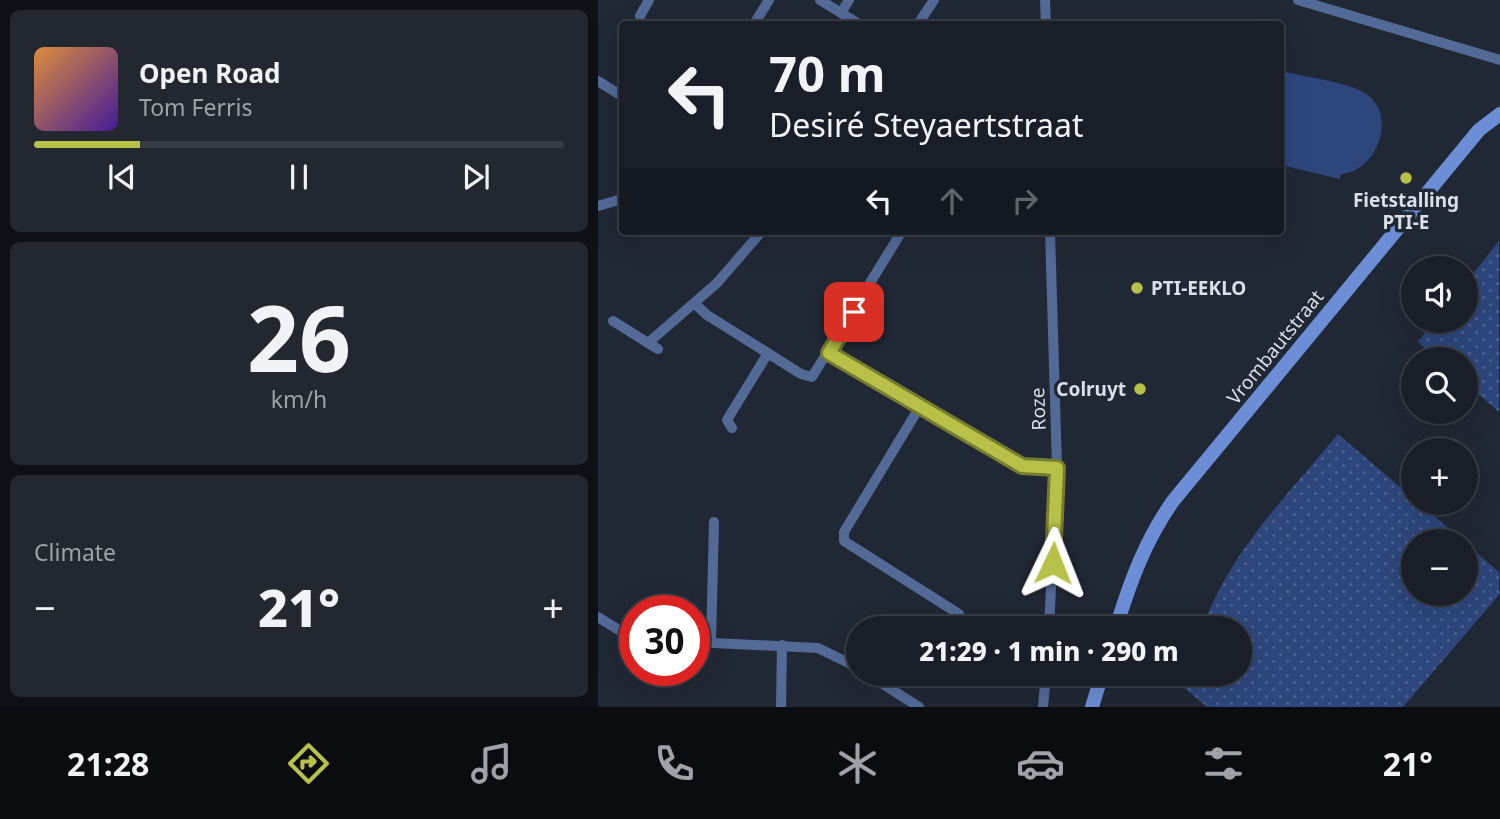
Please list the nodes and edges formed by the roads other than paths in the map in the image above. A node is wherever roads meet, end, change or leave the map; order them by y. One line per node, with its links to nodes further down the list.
1 (649, 0): 9 (street)
2 (769, 0): 10 (street)
3 (820, 0): 8 (street)
4 (849, 0): 8 (street)
5 (934, 0): 12 (street)
6 (1045, 0): 13 (street)
7 (1298, 0): 14 (street)
8 (841, 13): 11 (street)
9 (640, 16)
10 (756, 21)
11 (854, 21)
12 (920, 21)
13 (1046, 21)
14 (1499, 60)
15 (598, 81): 16 (street)
16 (619, 94)
17 (1499, 114): 35 (street, Vrombautstraat)
18 (619, 200): 19 (street)
19 (598, 206)
20 (759, 235): 23 (street)
21 (900, 235): 28 (street)
22 (1050, 235): 31 (street, Roze)
23 (695, 303): 25 (street); 27 (street)
24 (613, 321): 25 (street)
25 (648, 342): 26 (street)
26 (658, 349)
27 (768, 353): 28 (street); 30 (street)
28 (829, 353): 29 (street)
29 (919, 408): 31 (street); 33 (street)
30 (732, 428)
31 (1057, 468): 34 (street, Roze)
32 (714, 522): 38 (street)
33 (959, 614)
34 (1050, 616)
35 (1120, 616)
36 (598, 617): 37 (street)
37 (619, 630)
38 (711, 643): 39 (street)
39 (782, 645): 40 (street); 44 (street)
40 (846, 662)
41 (886, 686): 45 (street)
42 (1045, 686): 46 (street)
43 (1098, 686): 47 (street)
44 (781, 707)
45 (919, 707)
46 (1043, 707)
47 (1092, 707)

